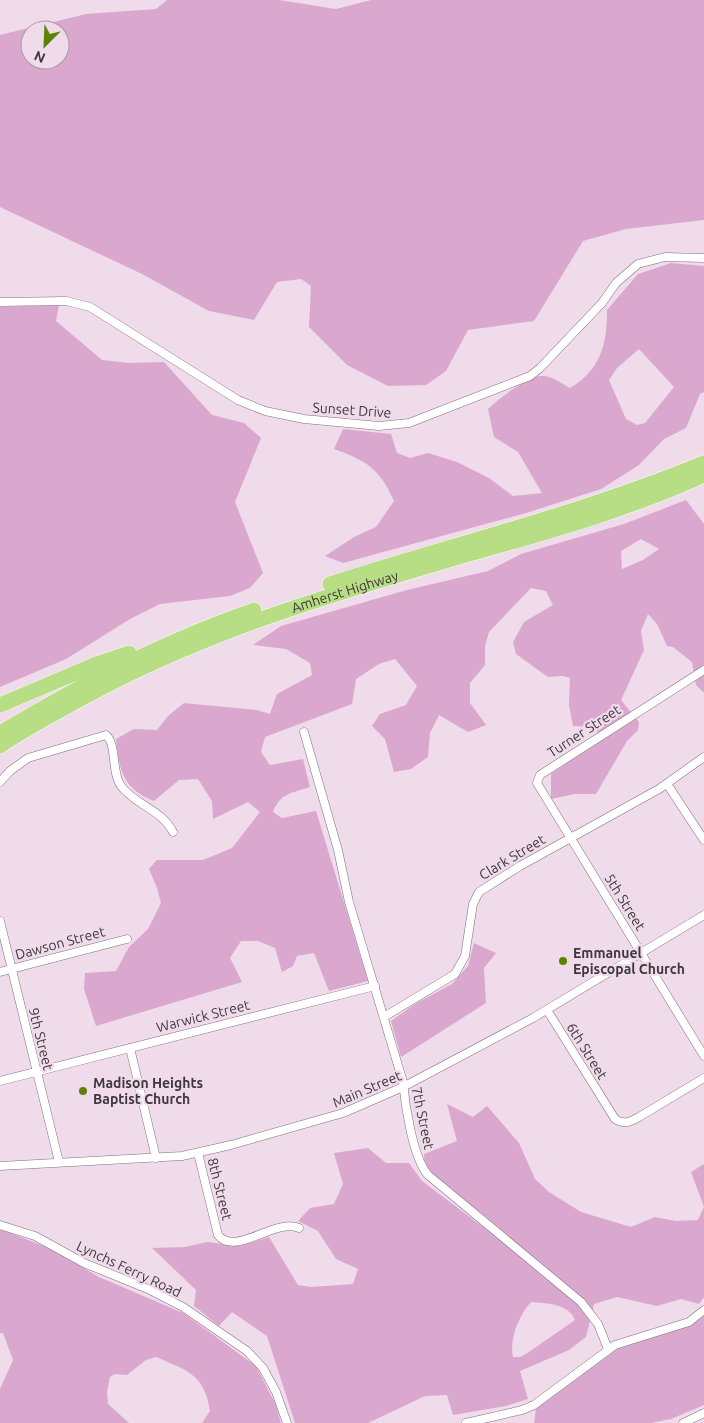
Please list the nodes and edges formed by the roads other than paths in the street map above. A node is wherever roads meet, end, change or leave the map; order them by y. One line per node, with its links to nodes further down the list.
1 (704, 258): 2 (street, Sunset Drive)
2 (0, 302)
3 (704, 463): 5 (highway, Amherst Highway)
4 (704, 475): 7 (highway, Amherst Highway)
5 (199, 629): 8 (highway); 10 (highway, Amherst Highway)
6 (704, 670): 17 (street, Turner Street)
7 (97, 690): 11 (highway, Amherst Highway); 12 (highway)
8 (0, 705)
9 (304, 732): 25 (street, 7th Street)
10 (0, 733)
11 (0, 746)
12 (0, 755)
13 (704, 757): 15 (street, Clark Street)
14 (0, 782): 16 (street)
15 (667, 784): 17 (street, Clark Street); 18 (street)
16 (172, 832)
17 (569, 838): 22 (street, 5th Street); 27 (street, Clark Street)
18 (704, 840)
19 (704, 915): 22 (street, Main Street)
20 (0, 921): 23 (street, 9th Street)
21 (127, 939): 23 (street, Dawson Street)
22 (642, 953): 26 (street, Main Street); 29 (street, 5th Street)
23 (12, 969): 24 (street, Dawson Street); 30 (street, 9th Street)
24 (0, 972)
25 (375, 986): 27 (street, 7th Street); 28 (street, Warwick Street)
26 (547, 1010): 31 (street, 6th Street); 33 (street, Main Street)
27 (384, 1017): 33 (street, 7th Street)
28 (130, 1048): 30 (street, Warwick Street); 35 (street)
29 (704, 1056)
30 (37, 1073): 32 (street, Warwick Street); 36 (street, 9th Street)
31 (704, 1078)
32 (0, 1081)
33 (403, 1087): 34 (street, Main Street); 41 (street, 7th Street)
34 (198, 1153): 35 (street, Main Street); 39 (street, 8th Street)
35 (156, 1158): 36 (street, Main Street)
36 (59, 1162): 37 (street, Main Street)
37 (0, 1166)
38 (0, 1225): 43 (street, Lynchs Ferry Road)
39 (298, 1228)
40 (704, 1310): 41 (street)
41 (608, 1349): 44 (street)
42 (704, 1414): 45 (street)
43 (287, 1423)
44 (466, 1423)
45 (683, 1423)

